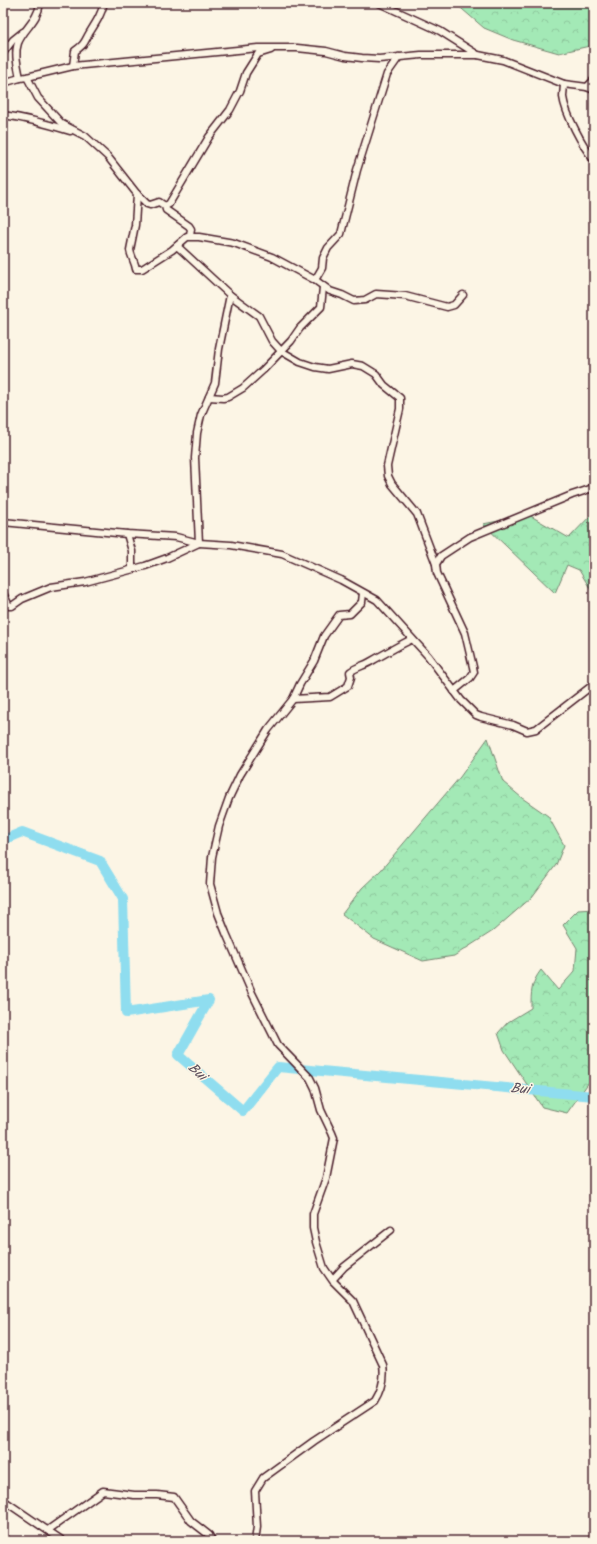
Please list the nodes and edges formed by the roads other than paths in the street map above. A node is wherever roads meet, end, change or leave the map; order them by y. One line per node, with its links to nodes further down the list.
1 (40, 3): 4 (street)
2 (104, 3): 9 (street)
3 (379, 3): 7 (street)
4 (27, 28): 6 (street); 10 (street)
5 (276, 48): 8 (street); 9 (street); 20 (street)
6 (3, 52)
7 (478, 55): 8 (street); 13 (street)
8 (399, 57): 23 (street)
9 (73, 66): 10 (street)
10 (23, 77): 12 (street); 17 (street)
11 (594, 80): 14 (street)
12 (3, 83)
13 (564, 84): 14 (street); 18 (street)
14 (587, 87): 15 (street)
15 (594, 90)
16 (3, 115): 17 (street)
17 (85, 136): 19 (street)
18 (594, 160)
19 (137, 194): 20 (street); 22 (street)
20 (165, 206): 21 (street)
21 (190, 236): 22 (street); 23 (street)
22 (177, 246): 25 (street)
23 (315, 280): 24 (street)
24 (323, 287): 26 (street); 27 (street)
25 (230, 295): 27 (street); 28 (street)
26 (463, 295)
27 (281, 351): 28 (street); 33 (street)
28 (209, 397): 32 (street)
29 (594, 485): 33 (street)
30 (3, 522): 31 (street)
31 (127, 534): 32 (street); 34 (street)
32 (199, 543): 34 (street); 36 (street)
33 (436, 564): 39 (street)
34 (132, 569): 35 (street)
35 (3, 593)
36 (363, 593): 37 (street); 40 (street)
37 (412, 639): 39 (street); 40 (street)
38 (594, 684): 39 (street)
39 (454, 691)
40 (293, 699): 42 (street)
41 (391, 1230): 42 (street)
42 (333, 1279): 47 (street)
43 (3, 1500): 44 (street)
44 (48, 1530): 45 (street); 46 (street)
45 (63, 1541)
46 (212, 1541)
47 (255, 1541)

